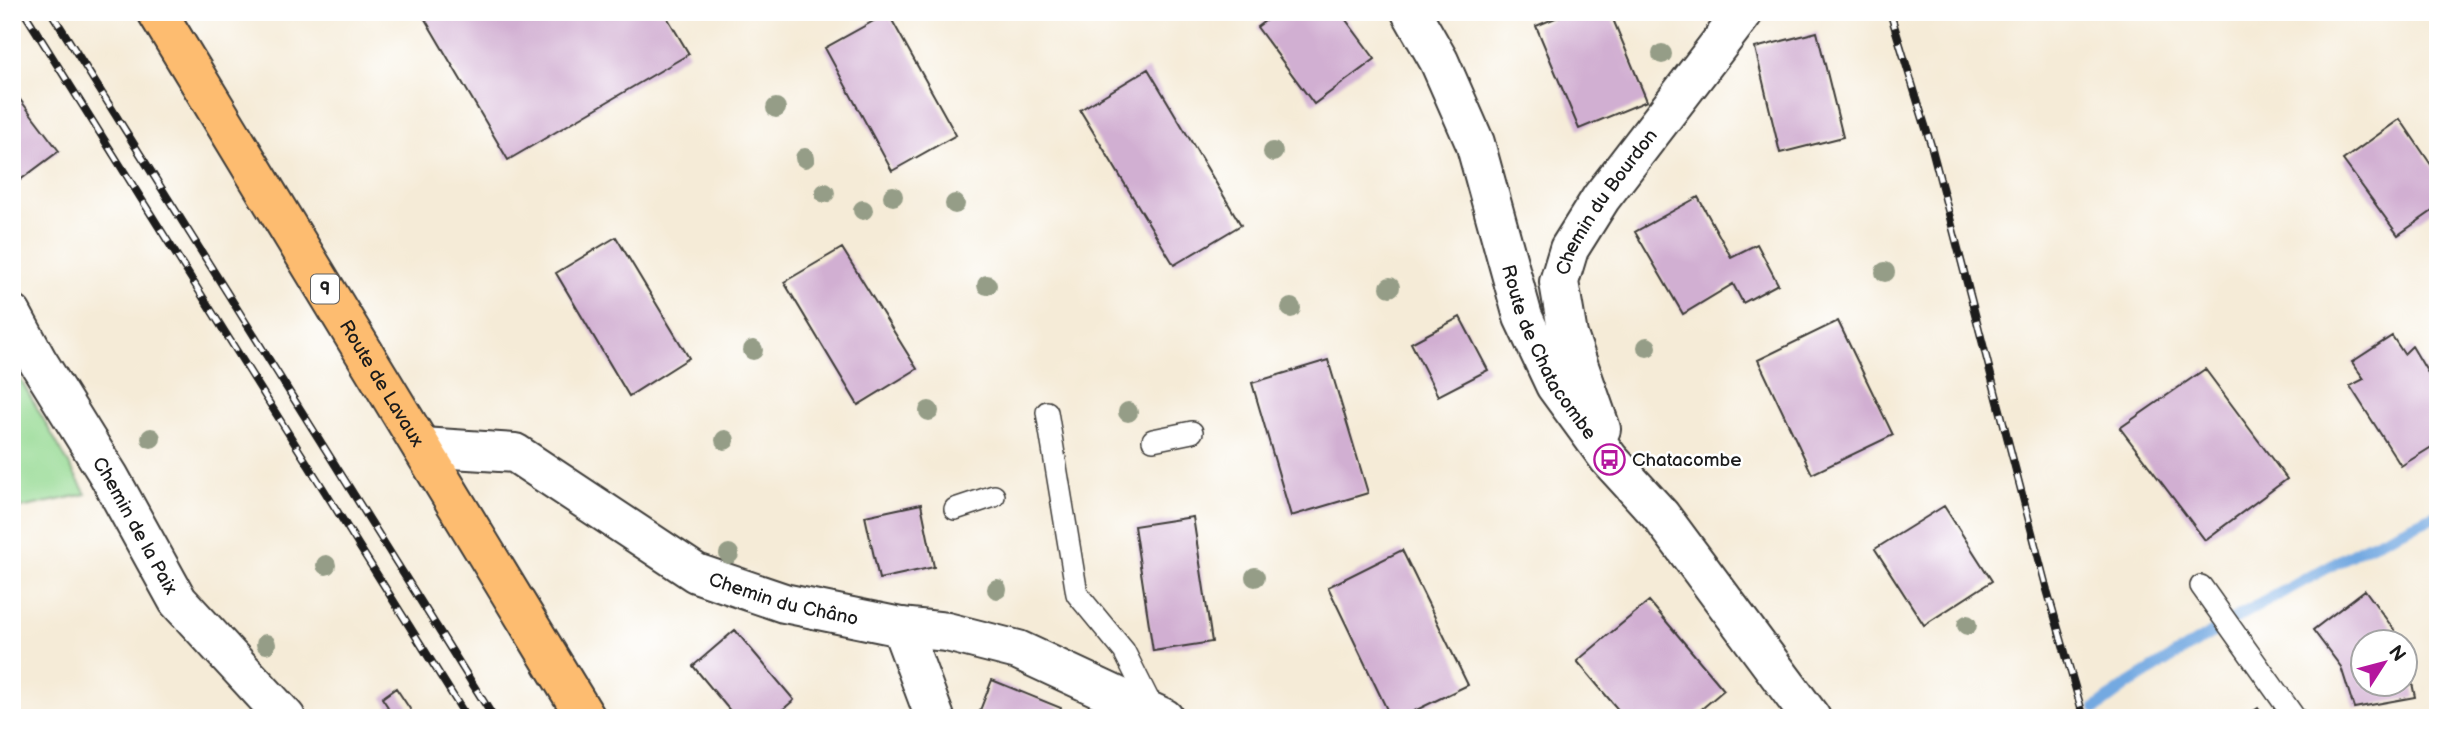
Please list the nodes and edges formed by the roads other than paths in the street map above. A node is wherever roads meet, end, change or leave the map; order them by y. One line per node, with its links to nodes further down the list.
1 (157, 12): 8 (main road, Route de Lavaux / 9)
2 (1411, 12): 9 (street, Route de Chatacombe)
3 (1743, 13): 9 (street, Chemin du Bourdon)
4 (12, 314): 15 (street, Chemin de la Paix)
5 (1047, 412): 14 (lane)
6 (1192, 432): 7 (lane)
7 (1153, 440)
8 (422, 447): 13 (street, Chemin du Châno); 16 (main road, Route de Lavaux / 9)
9 (1609, 459): 18 (street, Route de Chatacombe)
10 (994, 496): 11 (lane)
11 (955, 509)
12 (2201, 586): 19 (lane)
13 (901, 627): 14 (street, Chemin du Châno); 17 (street)
14 (1160, 715)
15 (286, 718)
16 (586, 718)
17 (934, 718)
18 (1811, 718)
19 (2295, 718)

